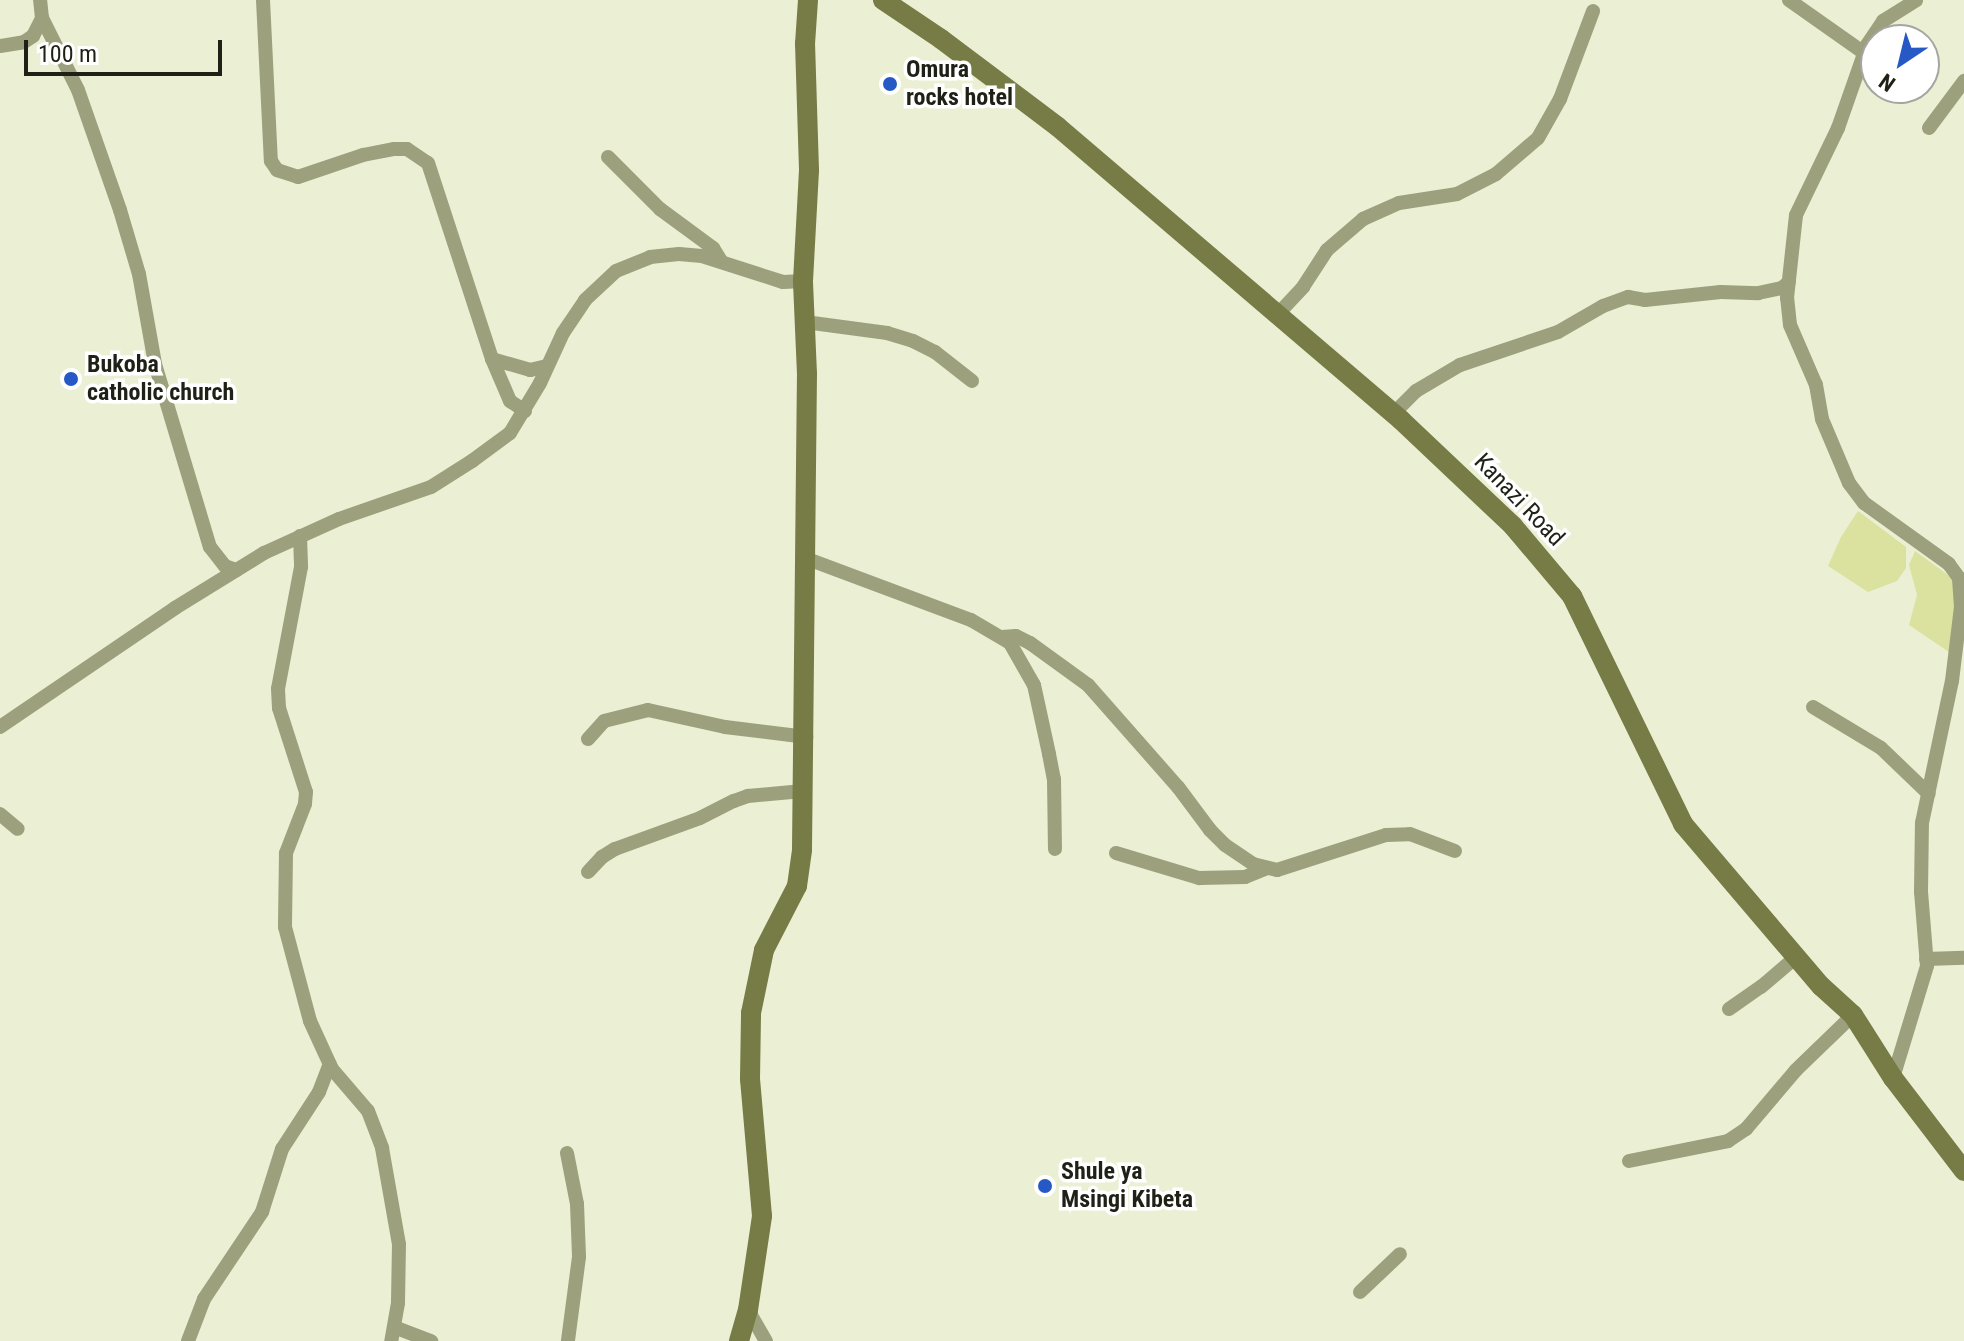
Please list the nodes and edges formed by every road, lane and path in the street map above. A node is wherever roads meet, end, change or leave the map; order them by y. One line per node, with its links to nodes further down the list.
1 (40, 0): 8 (street)
2 (263, 0): 21 (street)
3 (808, 0): 17 (main road)
4 (883, 0): 19 (main road, Kanazi Road)
5 (1789, 0): 11 (street)
6 (1916, 0): 9 (street)
7 (1593, 11): 19 (street)
8 (42, 18): 10 (street); 28 (street)
9 (1881, 24)
10 (0, 46)
11 (1860, 50)
12 (1860, 65): 18 (street)
13 (1964, 81): 14 (street)
14 (1929, 128)
15 (608, 157): 16 (street)
16 (721, 261): 17 (street); 22 (street)
17 (803, 281): 20 (main road)
18 (1789, 282): 25 (street); 35 (street)
19 (1278, 314): 25 (main road, Kanazi Road)
20 (805, 322): 23 (street); 27 (main road)
21 (492, 359): 22 (street); 24 (street)
22 (547, 366): 24 (street)
23 (972, 381)
24 (525, 411): 26 (street)
25 (1393, 414): 43 (main road, Kanazi Road)
26 (300, 536): 28 (street); 48 (street)
27 (805, 558): 29 (street); 32 (main road)
28 (236, 570): 31 (street)
29 (1002, 637): 38 (street); 41 (street)
30 (1813, 707): 35 (street)
31 (0, 727)
32 (806, 737): 33 (street); 34 (main road)
33 (588, 739)
34 (803, 791): 42 (street); 55 (main road)
35 (1929, 794): 45 (street)
36 (0, 814): 37 (street)
37 (18, 829)
38 (1055, 849)
39 (1455, 851): 41 (street)
40 (1116, 853): 41 (street)
41 (1265, 869)
42 (588, 872)
43 (1796, 957): 46 (street); 47 (main road, Kanazi Road)
44 (1964, 958): 45 (street)
45 (1926, 959): 49 (street)
46 (1729, 1009)
47 (1853, 1015): 49 (main road, Kanazi Road); 51 (street)
48 (330, 1064): 56 (street); 57 (street)
49 (1893, 1078): 52 (main road, Kanazi Road)
50 (567, 1153): 59 (street)
51 (1629, 1161)
52 (1964, 1171)
53 (1400, 1254): 54 (street)
54 (1360, 1292)
55 (748, 1310): 60 (main road); 61 (street)
56 (392, 1334): 58 (street)
57 (188, 1341)
58 (431, 1341)
59 (568, 1341)
60 (739, 1341)
61 (766, 1341)

